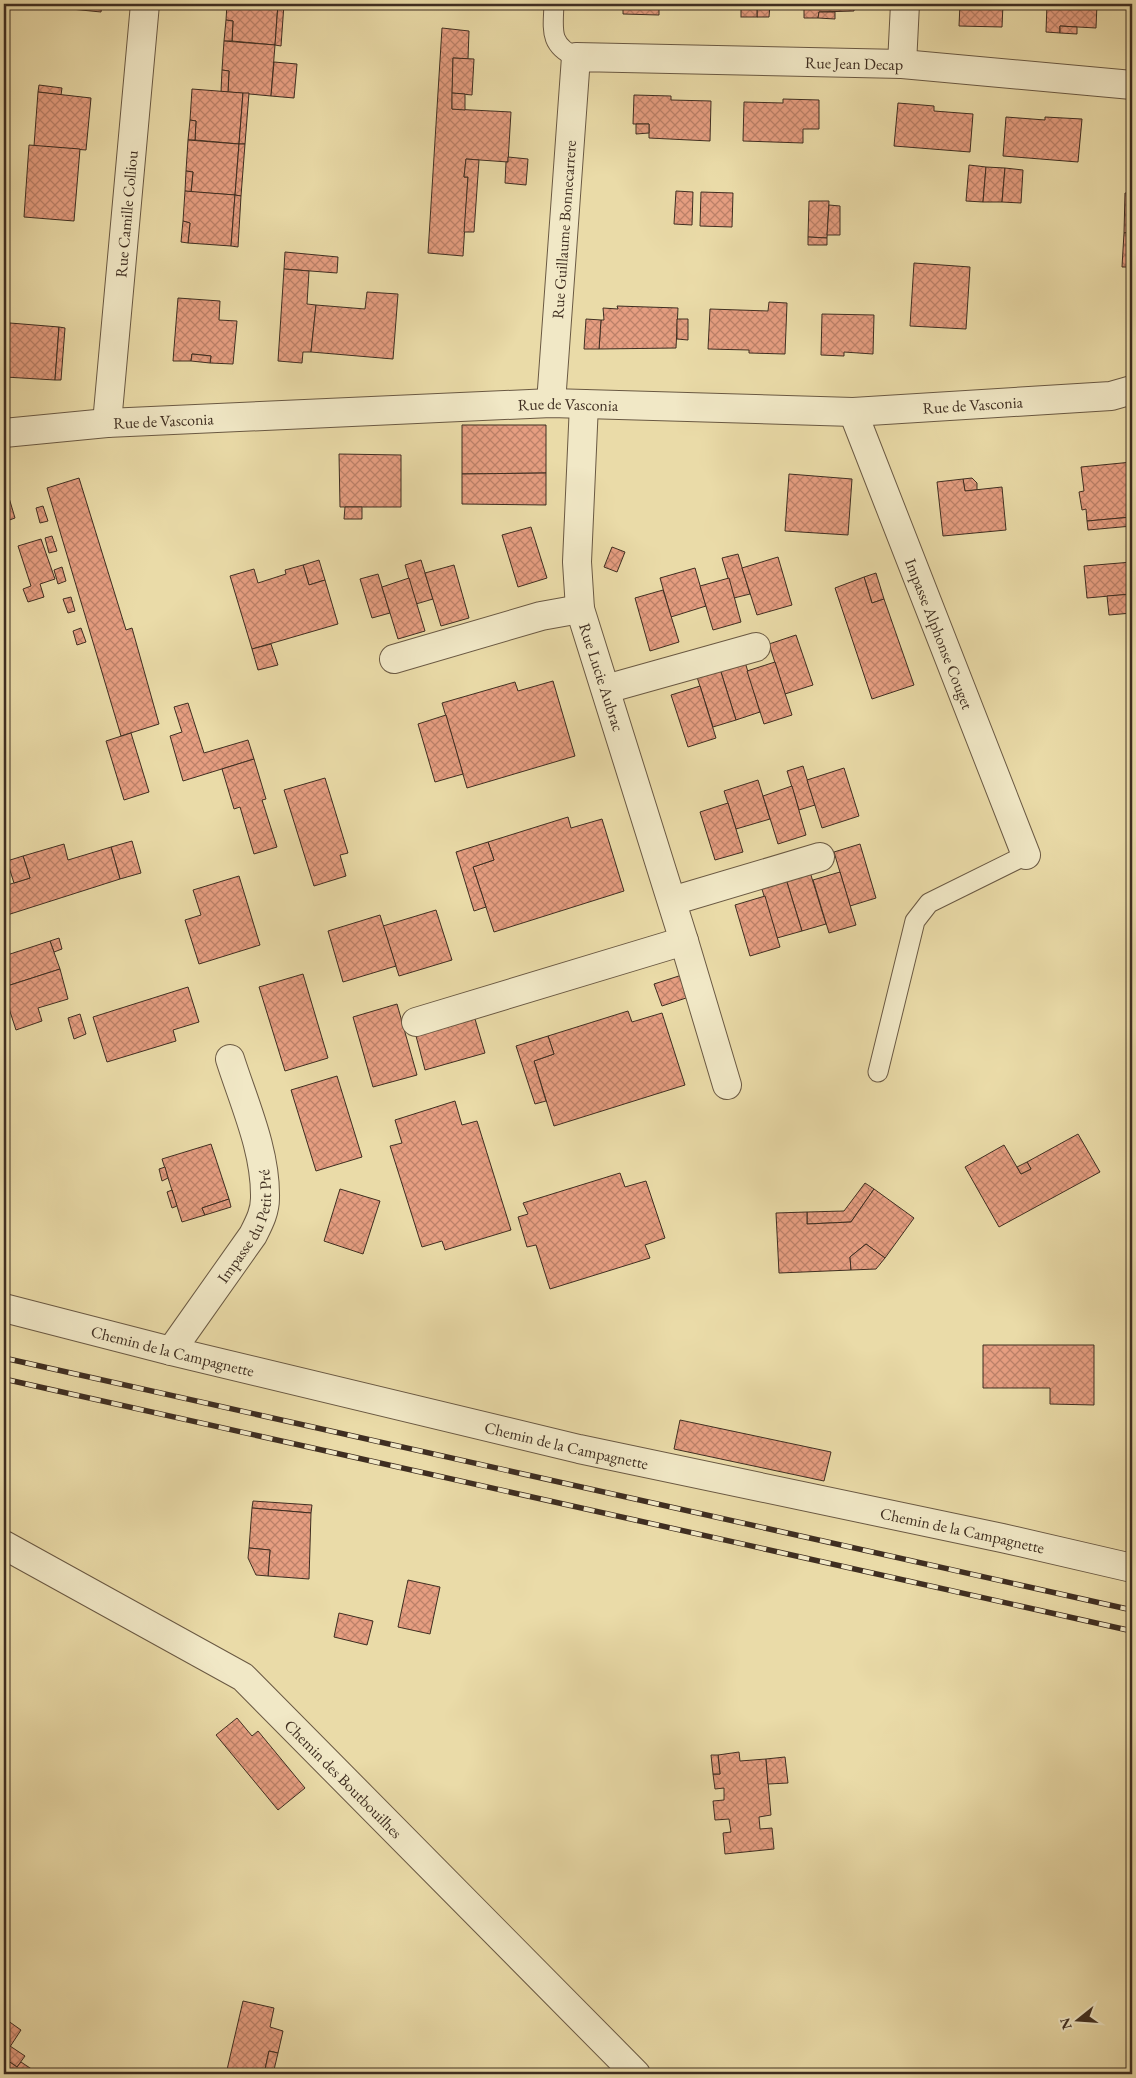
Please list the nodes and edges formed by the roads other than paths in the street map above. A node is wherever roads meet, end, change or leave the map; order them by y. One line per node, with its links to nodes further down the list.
1 (145, 4): 11 (street, Rue Camille Colliou)
2 (554, 4): 4 (lane)
3 (905, 4): 5 (street)
4 (576, 57): 5 (street, Rue Jean Decap); 8 (street, Rue Guillaume Bonnecarrere)
5 (902, 64): 6 (street, Rue Jean Decap)
6 (1132, 85)
7 (1132, 390): 10 (street, Rue de Vasconia)
8 (551, 403): 9 (street, Rue de Vasconia); 11 (street, Rue de Vasconia)
9 (584, 404): 10 (street, Rue de Vasconia); 13 (street, Rue Lucie Aubrac)
10 (853, 412): 17 (street, Impasse Alphonse Couget)
11 (107, 423): 12 (street, Rue de Vasconia)
12 (4, 432)
13 (580, 609): 15 (street); 16 (street, Rue Lucie Aubrac)
14 (756, 647): 16 (street)
15 (394, 660)
16 (606, 689): 19 (street, Rue Lucie Aubrac)
17 (1026, 855): 23 (lane)
18 (820, 857): 19 (street)
19 (672, 900): 20 (street, Rue Lucie Aubrac)
20 (684, 941): 21 (street); 24 (street, Rue Lucie Aubrac)
21 (416, 1022)
22 (230, 1059): 26 (street, Impasse du Petit Pré)
23 (878, 1072)
24 (727, 1085)
25 (4, 1308): 26 (street, Chemin de la Campagnette)
26 (170, 1351): 28 (street, Chemin de la Campagnette)
27 (4, 1545): 29 (street, Chemin des Boutbouilhes)
28 (1132, 1568)
29 (636, 2074)

